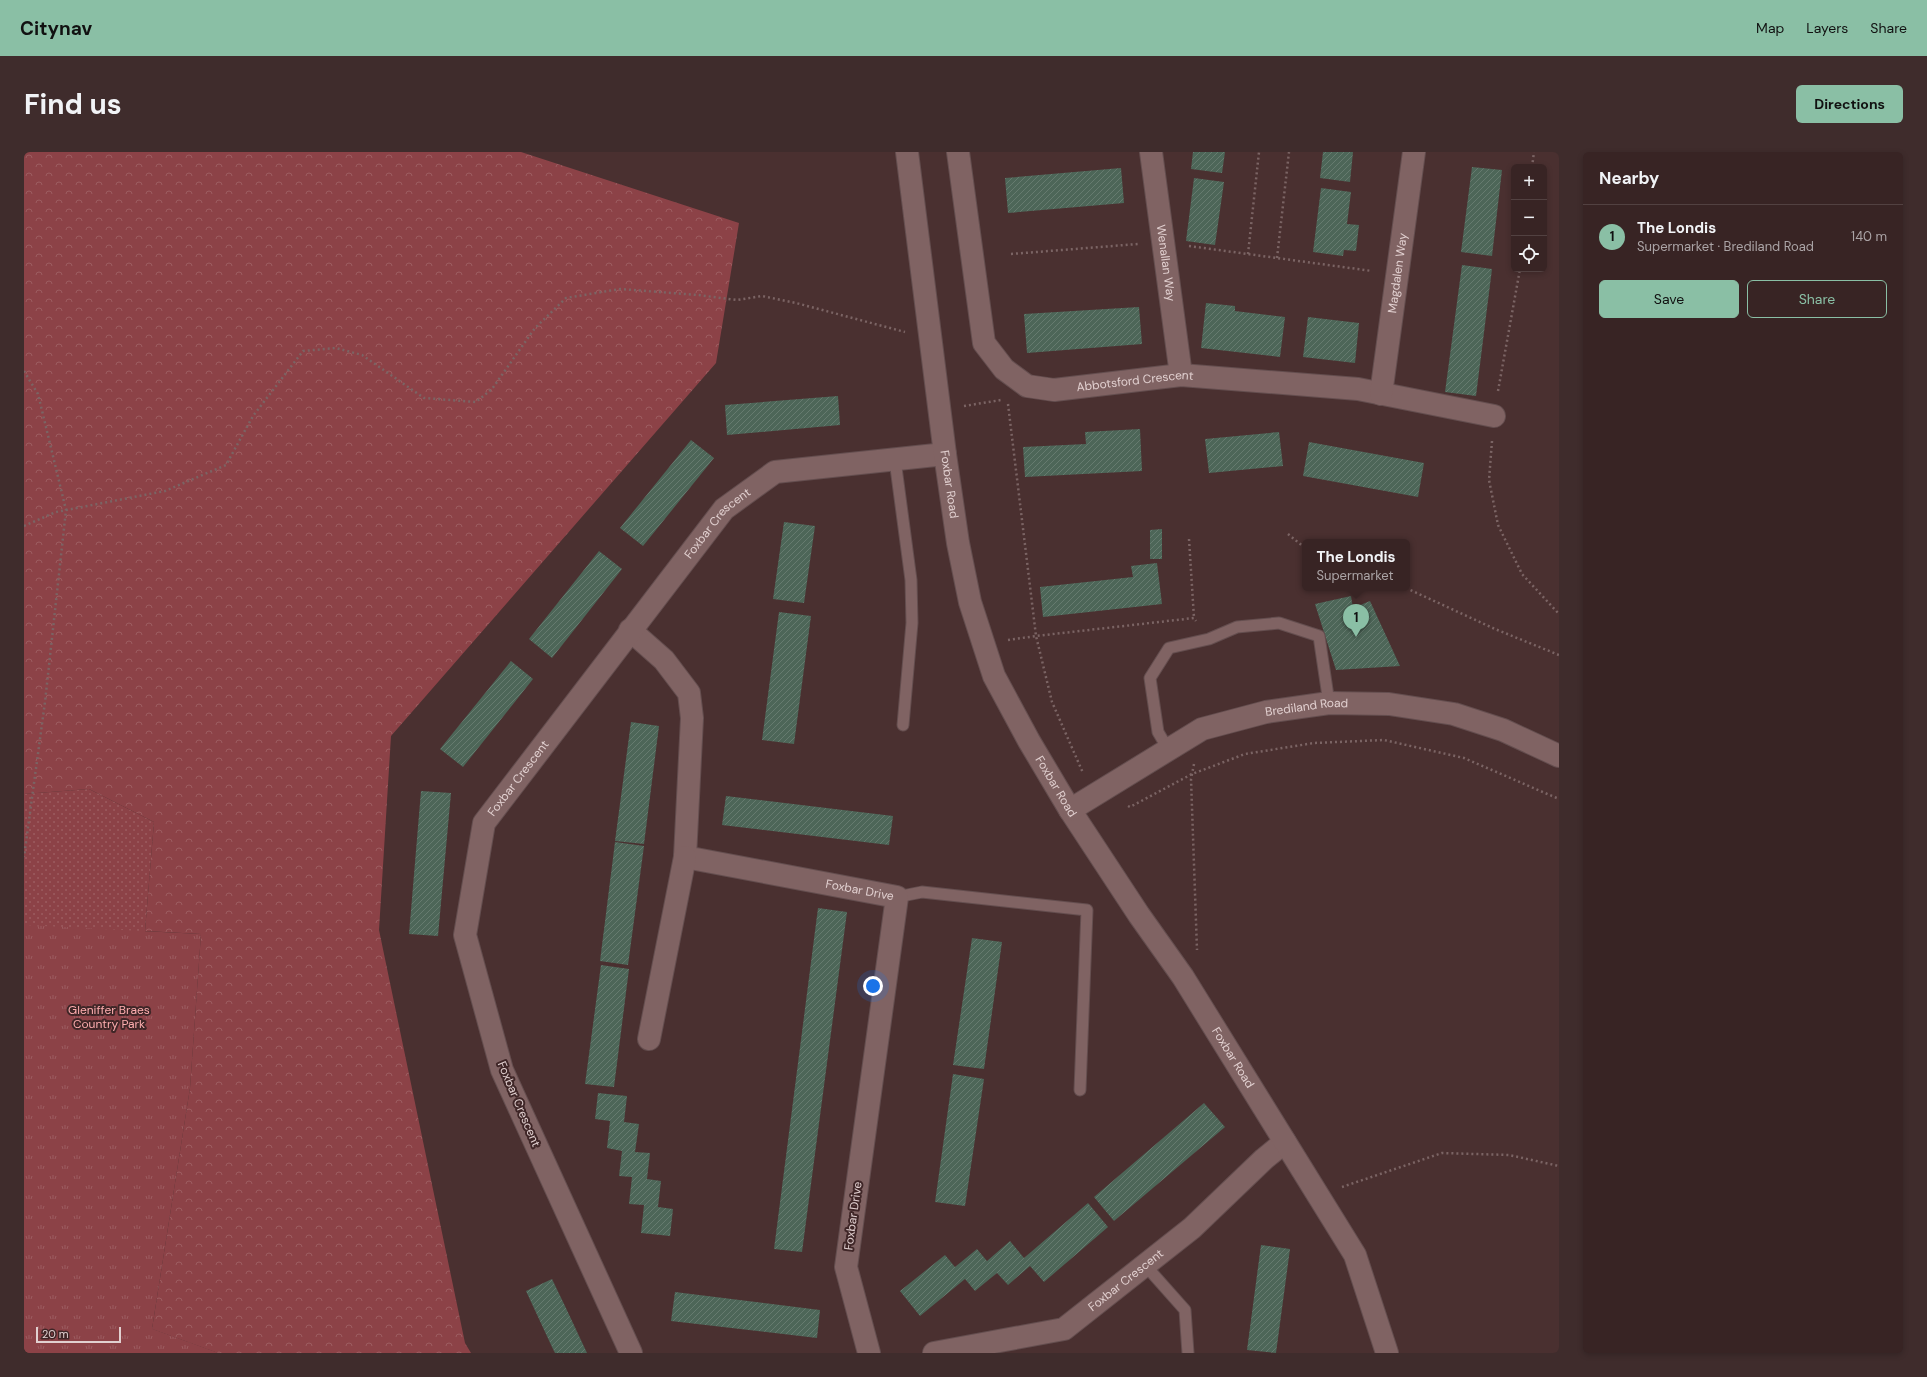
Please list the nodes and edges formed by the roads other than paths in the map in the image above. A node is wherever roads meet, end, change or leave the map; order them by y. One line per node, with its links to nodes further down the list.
1 (907, 152): 8 (street, Foxbar Road)
2 (958, 152): 5 (street, Abbotsford Crescent)
3 (1151, 152): 5 (street, Wenallan Way)
4 (1414, 152): 6 (street, Magdalen Way)
5 (1181, 375): 6 (street, Abbotsford Crescent)
6 (1381, 394): 7 (street, Abbotsford Crescent)
7 (1494, 416)
8 (945, 454): 9 (street, Foxbar Crescent); 15 (street, Foxbar Road)
9 (895, 460): 10 (street, Foxbar Crescent); 12 (lane)
10 (630, 630): 16 (street); 22 (street, Foxbar Crescent)
11 (1329, 703): 13 (street, Brediland Road); 13 (lane); 14 (street, Brediland Road)
12 (903, 725)
13 (1168, 749): 15 (street, Brediland Road)
14 (1559, 756)
15 (1070, 810): 20 (street, Foxbar Road)
16 (685, 857): 17 (street, Foxbar Drive); 18 (street)
17 (897, 897): 19 (lane); 23 (street, Foxbar Drive)
18 (649, 1039)
19 (1080, 1090)
20 (1285, 1142): 21 (street, Foxbar Crescent); 26 (street, Foxbar Road)
21 (1144, 1265): 24 (street, Foxbar Crescent); 25 (lane)
22 (631, 1353)
23 (869, 1353)
24 (934, 1353)
25 (1188, 1353)
26 (1387, 1353)

